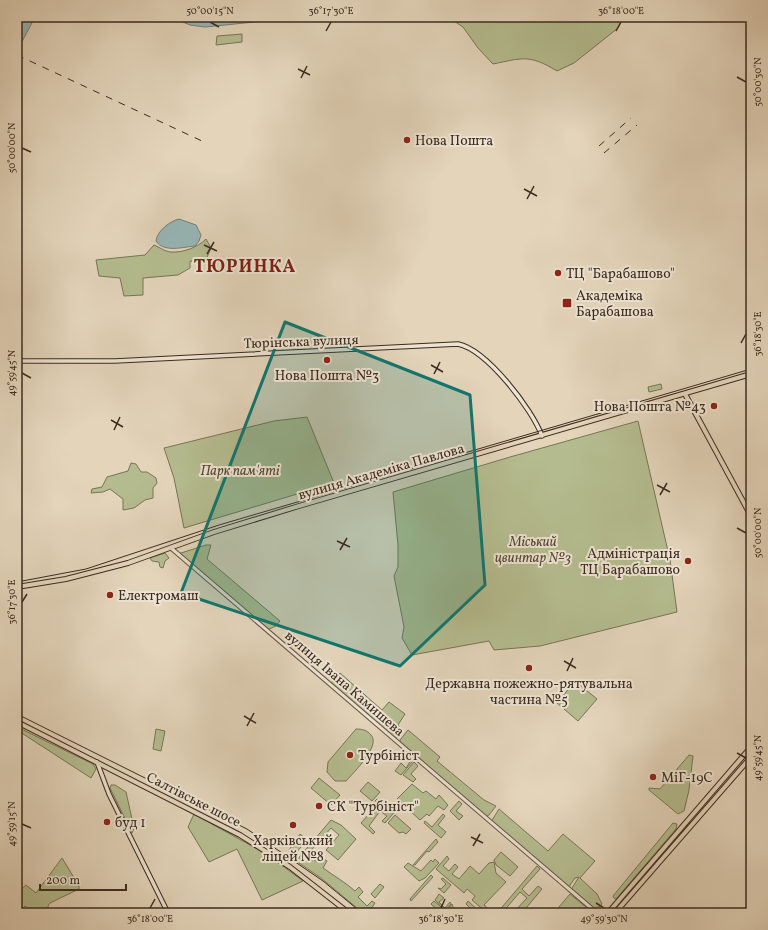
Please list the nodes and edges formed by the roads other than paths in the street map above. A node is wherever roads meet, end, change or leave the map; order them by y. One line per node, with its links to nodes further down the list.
1 (17, 361): 4 (main road, Тюрінська вулиця)
2 (751, 374): 3 (main road, вулиця Академіка Павлова)
3 (685, 394): 4 (main road, вулиця Академіка Павлова); 5 (main road)
4 (542, 436): 6 (main road, вулиця Академіка Павлова)
5 (751, 516)
6 (171, 548): 7 (main road, вулиця Академіка Павлова); 14 (street, вулиця Івана Камишева)
7 (17, 587)
8 (17, 722): 11 (main road, Салтівське шосе)
9 (751, 747): 15 (main road)
10 (751, 757): 16 (main road)
11 (97, 761): 12 (main road); 13 (main road, Салтівське шосе)
12 (168, 913)
13 (350, 913)
14 (597, 913)
15 (608, 913)
16 (615, 913)

